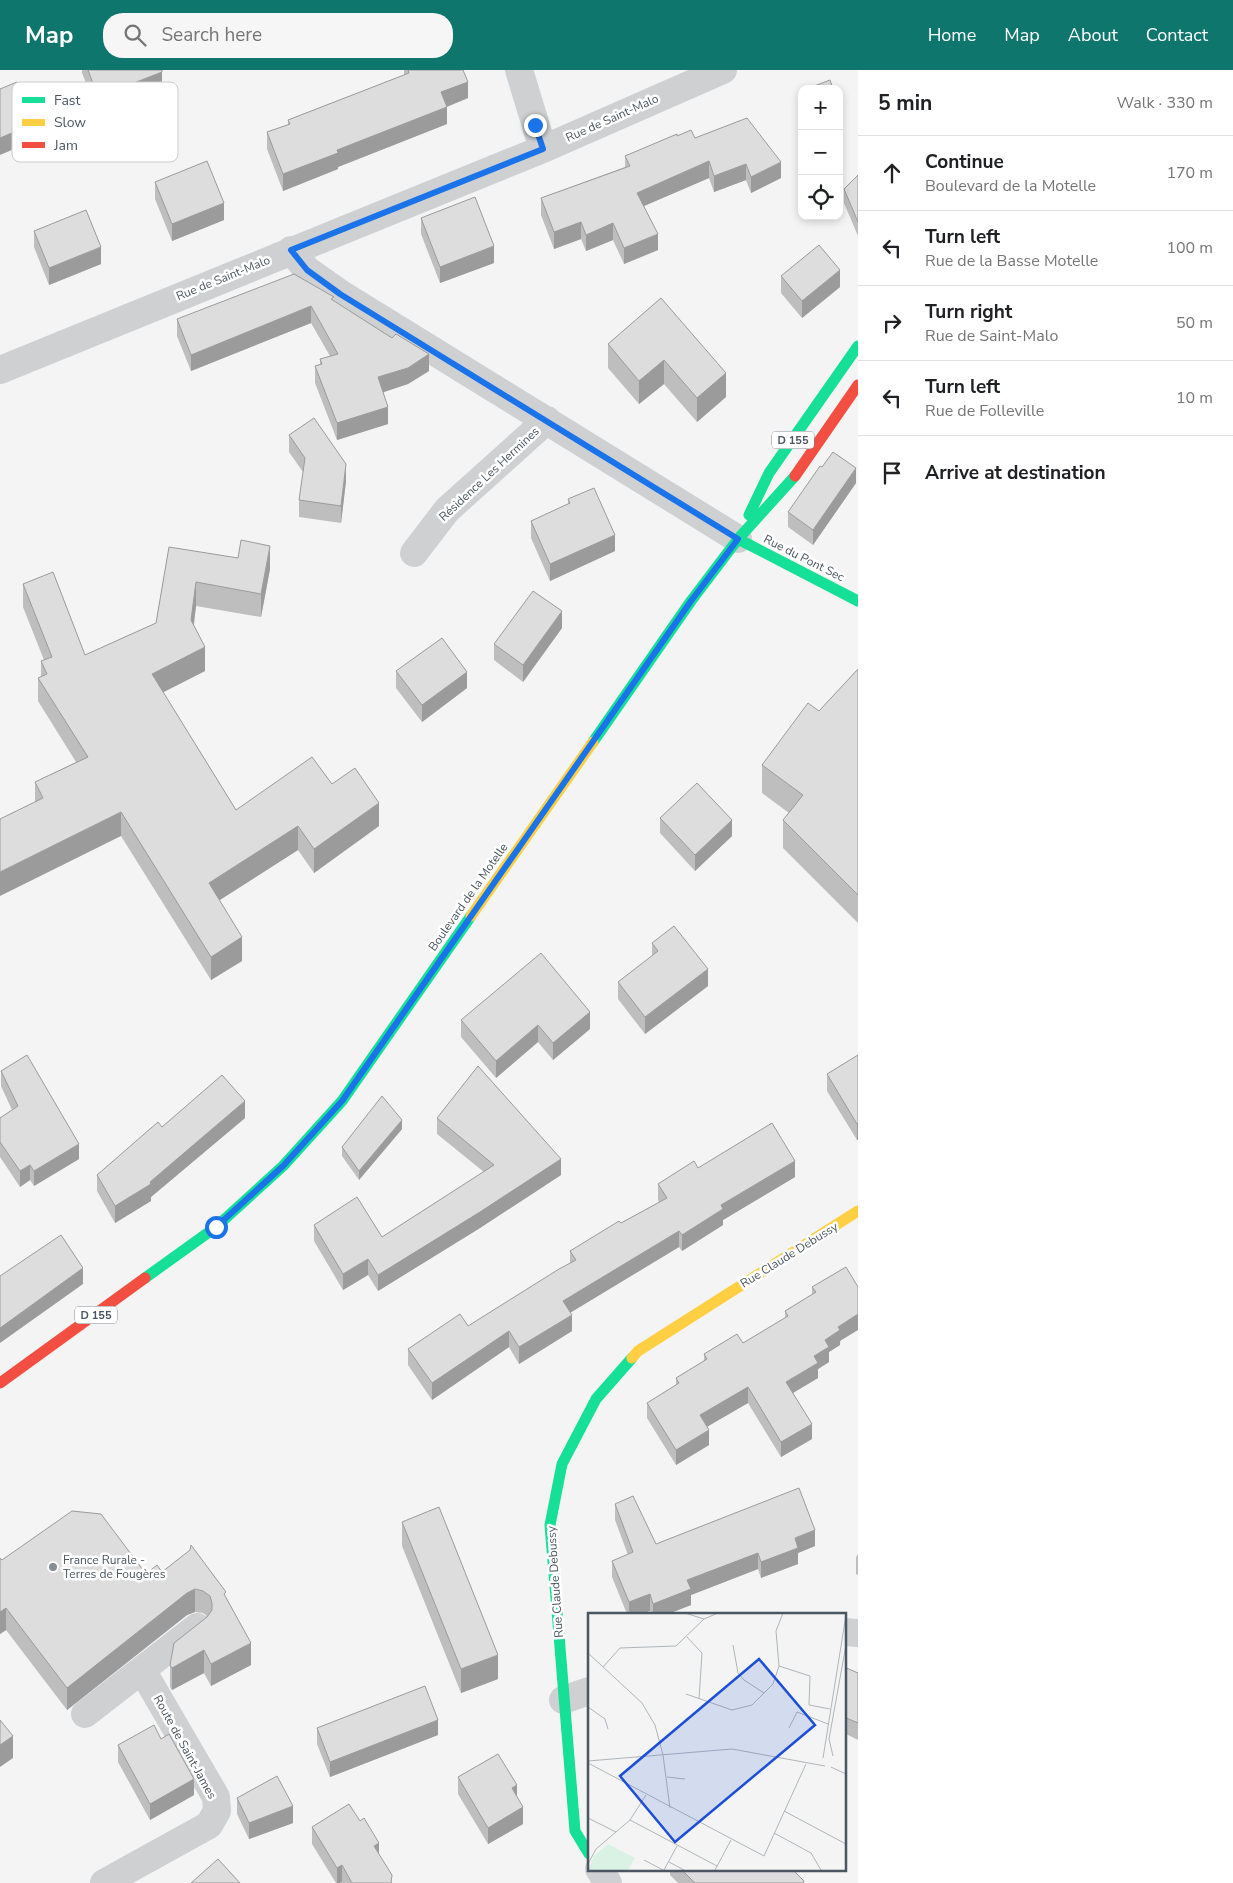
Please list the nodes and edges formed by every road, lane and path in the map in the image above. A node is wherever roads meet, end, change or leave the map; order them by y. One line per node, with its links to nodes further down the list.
1 (519, 70): 3 (street)
2 (723, 70): 3 (street, Rue de Saint-Malo)
3 (543, 149): 4 (street, Rue de Saint-Malo)
4 (291, 250): 6 (street, Rue de Saint-Malo); 8 (street)
5 (858, 346): 9 (main road, Boulevard de la Motelle / D 155)
6 (0, 370)
7 (858, 385): 9 (main road, Boulevard de la Motelle / D 155)
8 (547, 420): 9 (street); 10 (street, Résidence Les Hermines)
9 (738, 539): 11 (main road, Rue du Pont Sec); 13 (main road, Boulevard de la Motelle / D 155)
10 (414, 553)
11 (858, 601)
12 (858, 1211): 17 (main road, Rue Claude Debussy)
13 (0, 1383)
14 (197, 1627): 15 (street)
15 (142, 1670): 18 (street); 21 (street, Route de Saint-James)
16 (588, 1692): 17 (street)
17 (563, 1700): 19 (main road, Rue Claude Debussy)
18 (85, 1714)
19 (588, 1852)
20 (600, 1870): 22 (street)
21 (104, 1883)
22 (608, 1883)

